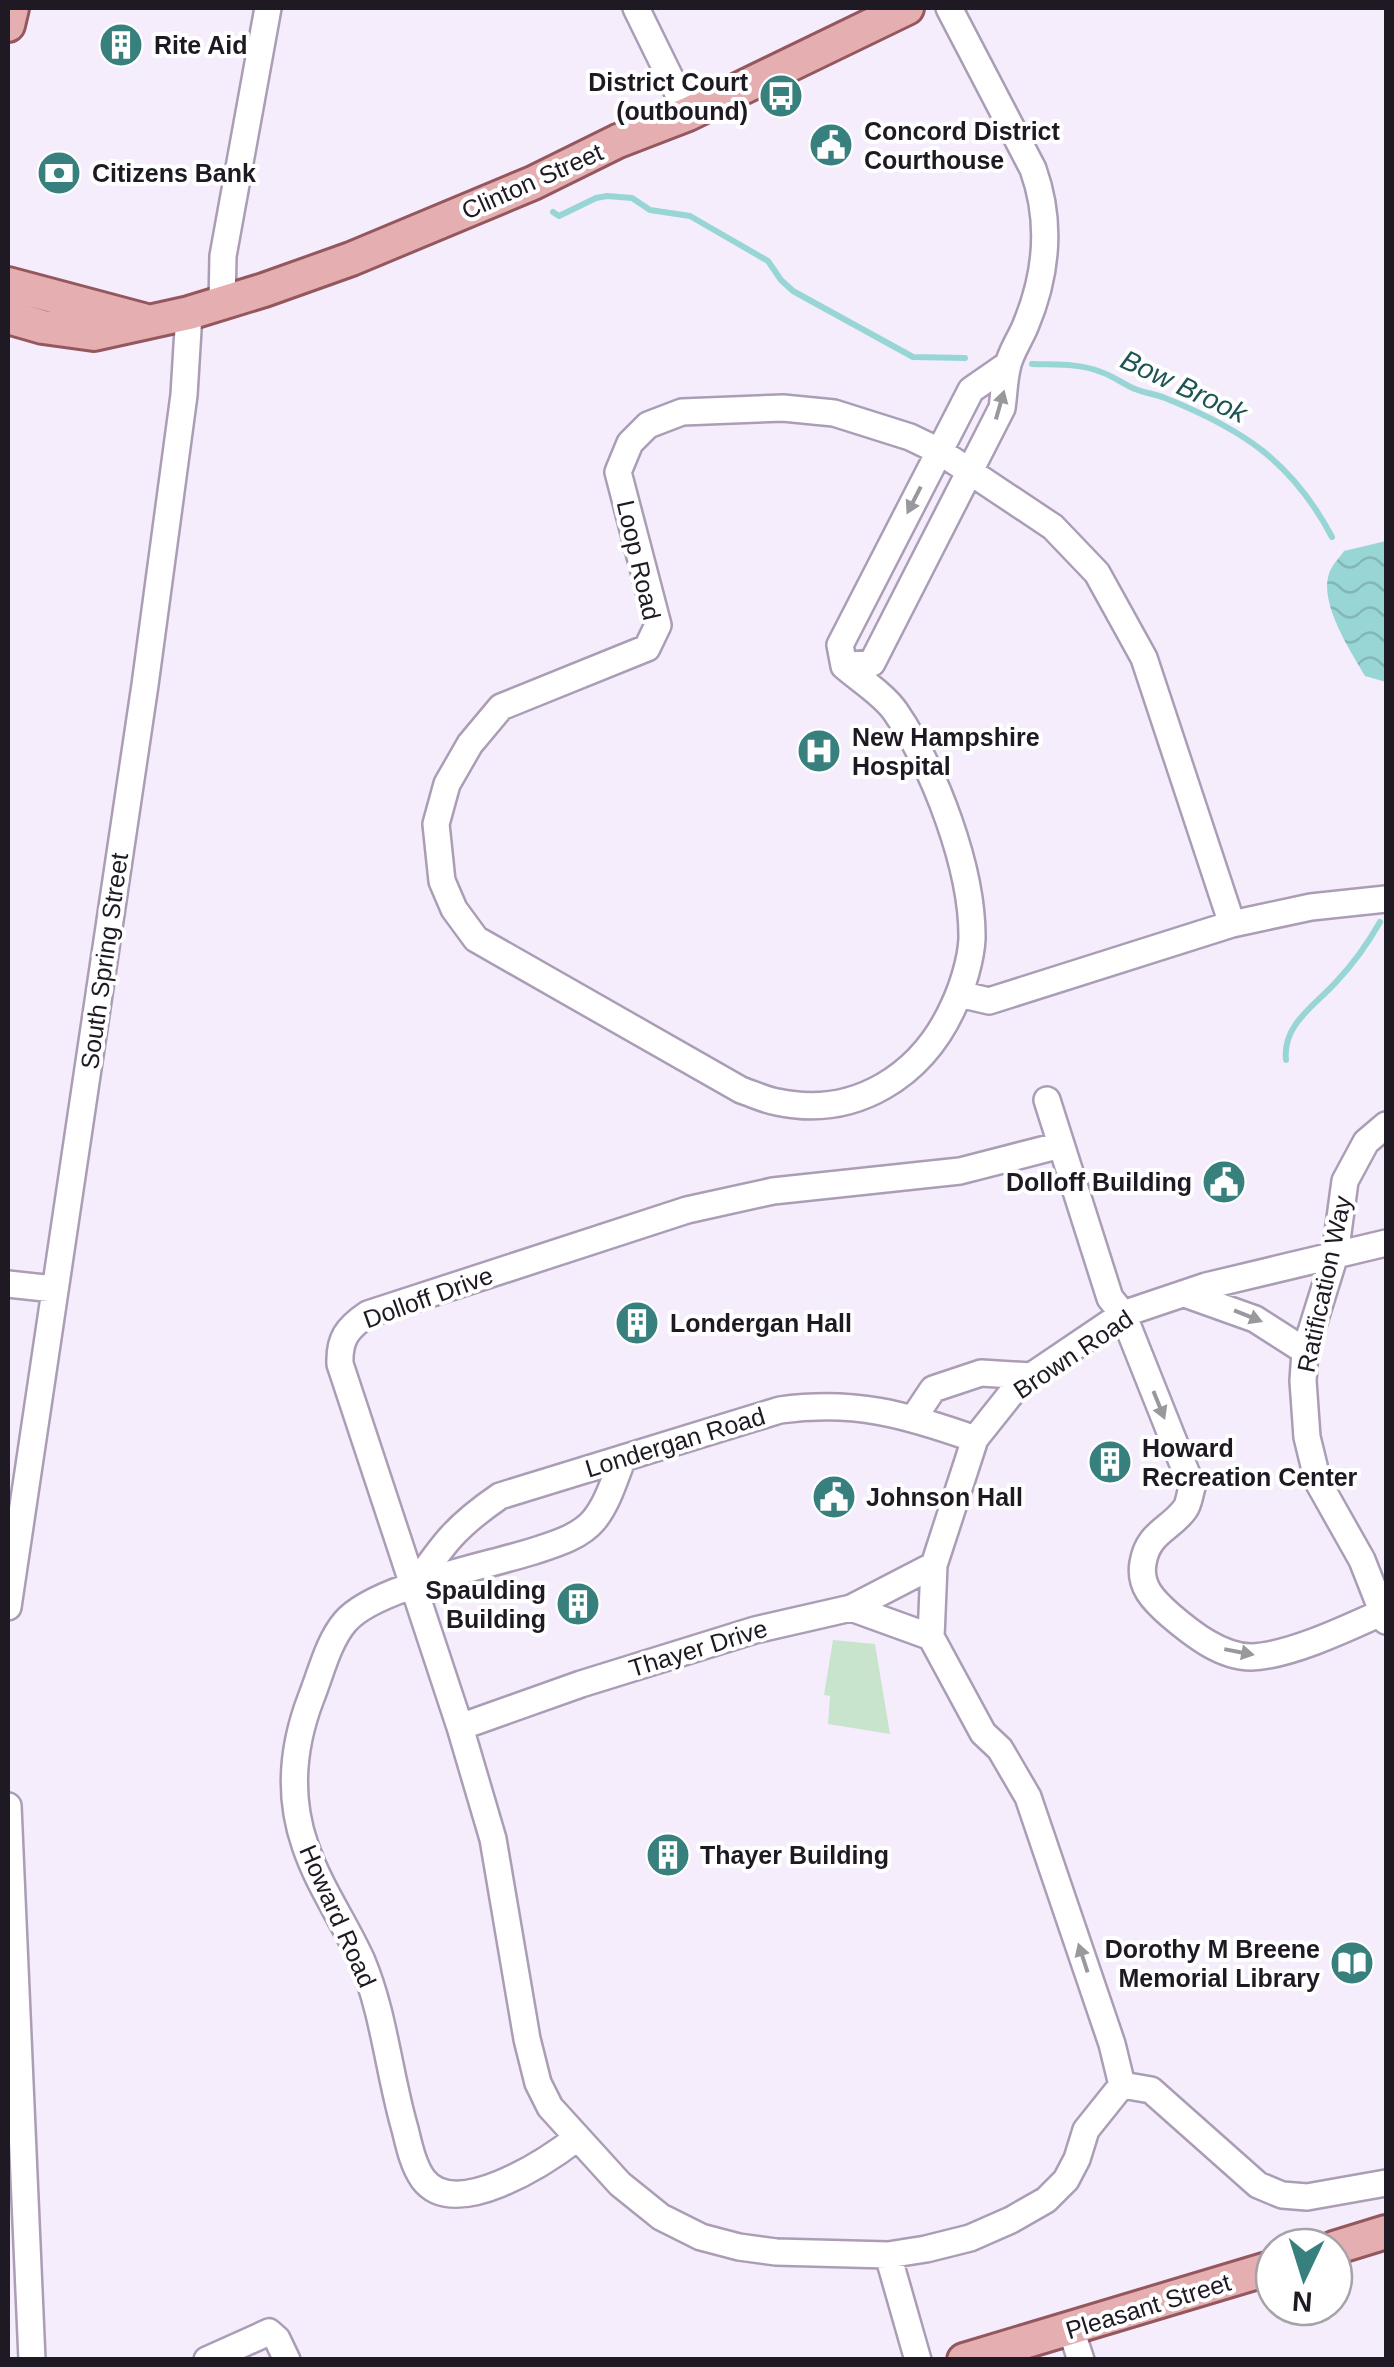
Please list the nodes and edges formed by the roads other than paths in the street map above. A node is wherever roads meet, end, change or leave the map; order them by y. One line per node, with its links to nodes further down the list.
1 (12, 8): 6 (main road)
2 (268, 8): 9 (street)
3 (636, 8): 7 (street)
4 (907, 8): 7 (main road, Clinton Street)
5 (949, 8): 13 (street)
6 (8, 25)
7 (688, 114): 9 (main road, Clinton Street)
8 (8, 284): 12 (main road, Clinton Street)
9 (222, 304): 10 (main road, Clinton Street)
10 (190, 314): 12 (main road, Clinton Street); 26 (street, South Spring Street)
11 (8, 317): 12 (main road, Clinton Street)
12 (144, 320)
13 (1007, 366): 14 (street); 15 (street, one-way to 13)
14 (940, 451): 15 (street, Loop Road); 16 (street, one-way to 16); 19 (street, Loop Road)
15 (970, 470): 16 (street); 18 (street, Loop Road)
16 (844, 666): 19 (street, Loop Road)
17 (1386, 899): 18 (street)
18 (1232, 924): 19 (street)
19 (959, 994)
20 (1047, 1100): 22 (street)
21 (1386, 1125): 24 (street, Ratification Way)
22 (1061, 1145): 28 (street); 35 (street, Dolloff Drive)
23 (1386, 1243): 24 (street, Brown Road)
24 (1335, 1255): 27 (street, Brown Road); 29 (street, Ratification Way)
25 (8, 1284): 26 (street)
26 (54, 1289): 36 (street, South Spring Street)
27 (1184, 1294): 28 (street, Brown Road); 29 (street, one-way to 29)
28 (1123, 1314): 30 (street, Brown Road); 38 (street, one-way to 38)
29 (1305, 1352): 38 (street, Ratification Way)
30 (1031, 1376): 31 (street); 32 (street, Brown Road)
31 (913, 1419): 32 (street, Londergan Road); 33 (street, Londergan Road)
32 (975, 1439): 34 (street, Brown Road)
33 (622, 1458): 35 (street, Londergan Road); 35 (street)
34 (934, 1566): 37 (street, Thayer Drive); 39 (street, Brown Road)
35 (414, 1586): 40 (street, Dolloff Drive); 44 (street, Howard Road)
36 (8, 1607)
37 (852, 1608): 39 (street); 40 (street, Thayer Drive)
38 (1385, 1616)
39 (931, 1637): 42 (street, one-way to 39)
40 (460, 1727): 44 (street, Dolloff Drive)
41 (8, 1806): 43 (street)
42 (1122, 2084): 45 (street); 48 (street, Dolloff Drive)
43 (15, 2114): 50 (street)
44 (577, 2138): 48 (street, Dolloff Drive)
45 (1386, 2183)
46 (1386, 2232): 47 (main road)
47 (1354, 2242)
48 (888, 2255): 55 (street)
49 (1254, 2275): 51 (main road, Pleasant Street)
50 (18, 2301): 52 (street)
51 (1076, 2345): 56 (main road, Pleasant Street)
52 (32, 2360)
53 (207, 2360): 54 (street)
54 (287, 2360)
55 (918, 2360)
56 (964, 2360)

